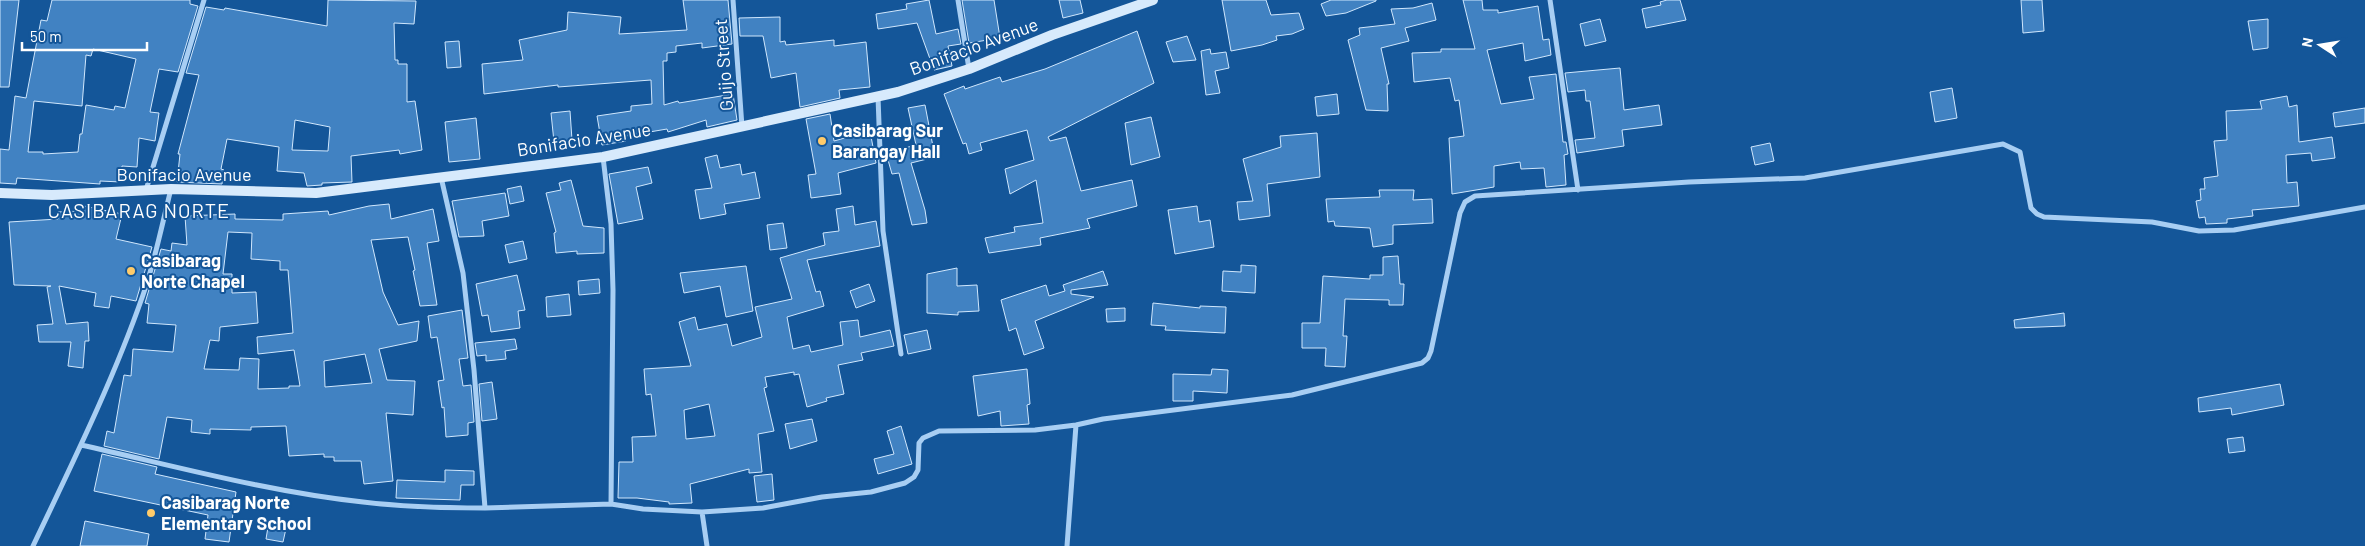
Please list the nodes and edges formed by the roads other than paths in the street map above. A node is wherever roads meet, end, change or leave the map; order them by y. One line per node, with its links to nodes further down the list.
1 (204, 0): 12 (street)
2 (733, 0): 8 (street, Guijo Street)
3 (958, 0): 6 (street)
4 (1153, 0): 6 (street, Bonifacio Avenue)
5 (1550, 0): 13 (street)
6 (969, 69): 7 (street, Bonifacio Avenue)
7 (878, 97): 8 (street, Bonifacio Avenue); 16 (street)
8 (742, 127): 9 (street, Bonifacio Avenue)
9 (603, 157): 10 (street, Bonifacio Avenue); 19 (street)
10 (441, 177): 11 (street, Bonifacio Avenue); 20 (street)
11 (171, 189): 12 (street, Bonifacio Avenue); 18 (street)
12 (146, 190): 14 (street, Bonifacio Avenue)
13 (1578, 190): 15 (street); 17 (street)
14 (0, 192)
15 (2365, 207)
16 (901, 354)
17 (1076, 425): 21 (street); 24 (street)
18 (81, 445): 20 (street); 22 (street)
19 (611, 504): 20 (street); 21 (street)
20 (484, 508)
21 (702, 512): 23 (street)
22 (33, 546)
23 (707, 546)
24 (1067, 546)

